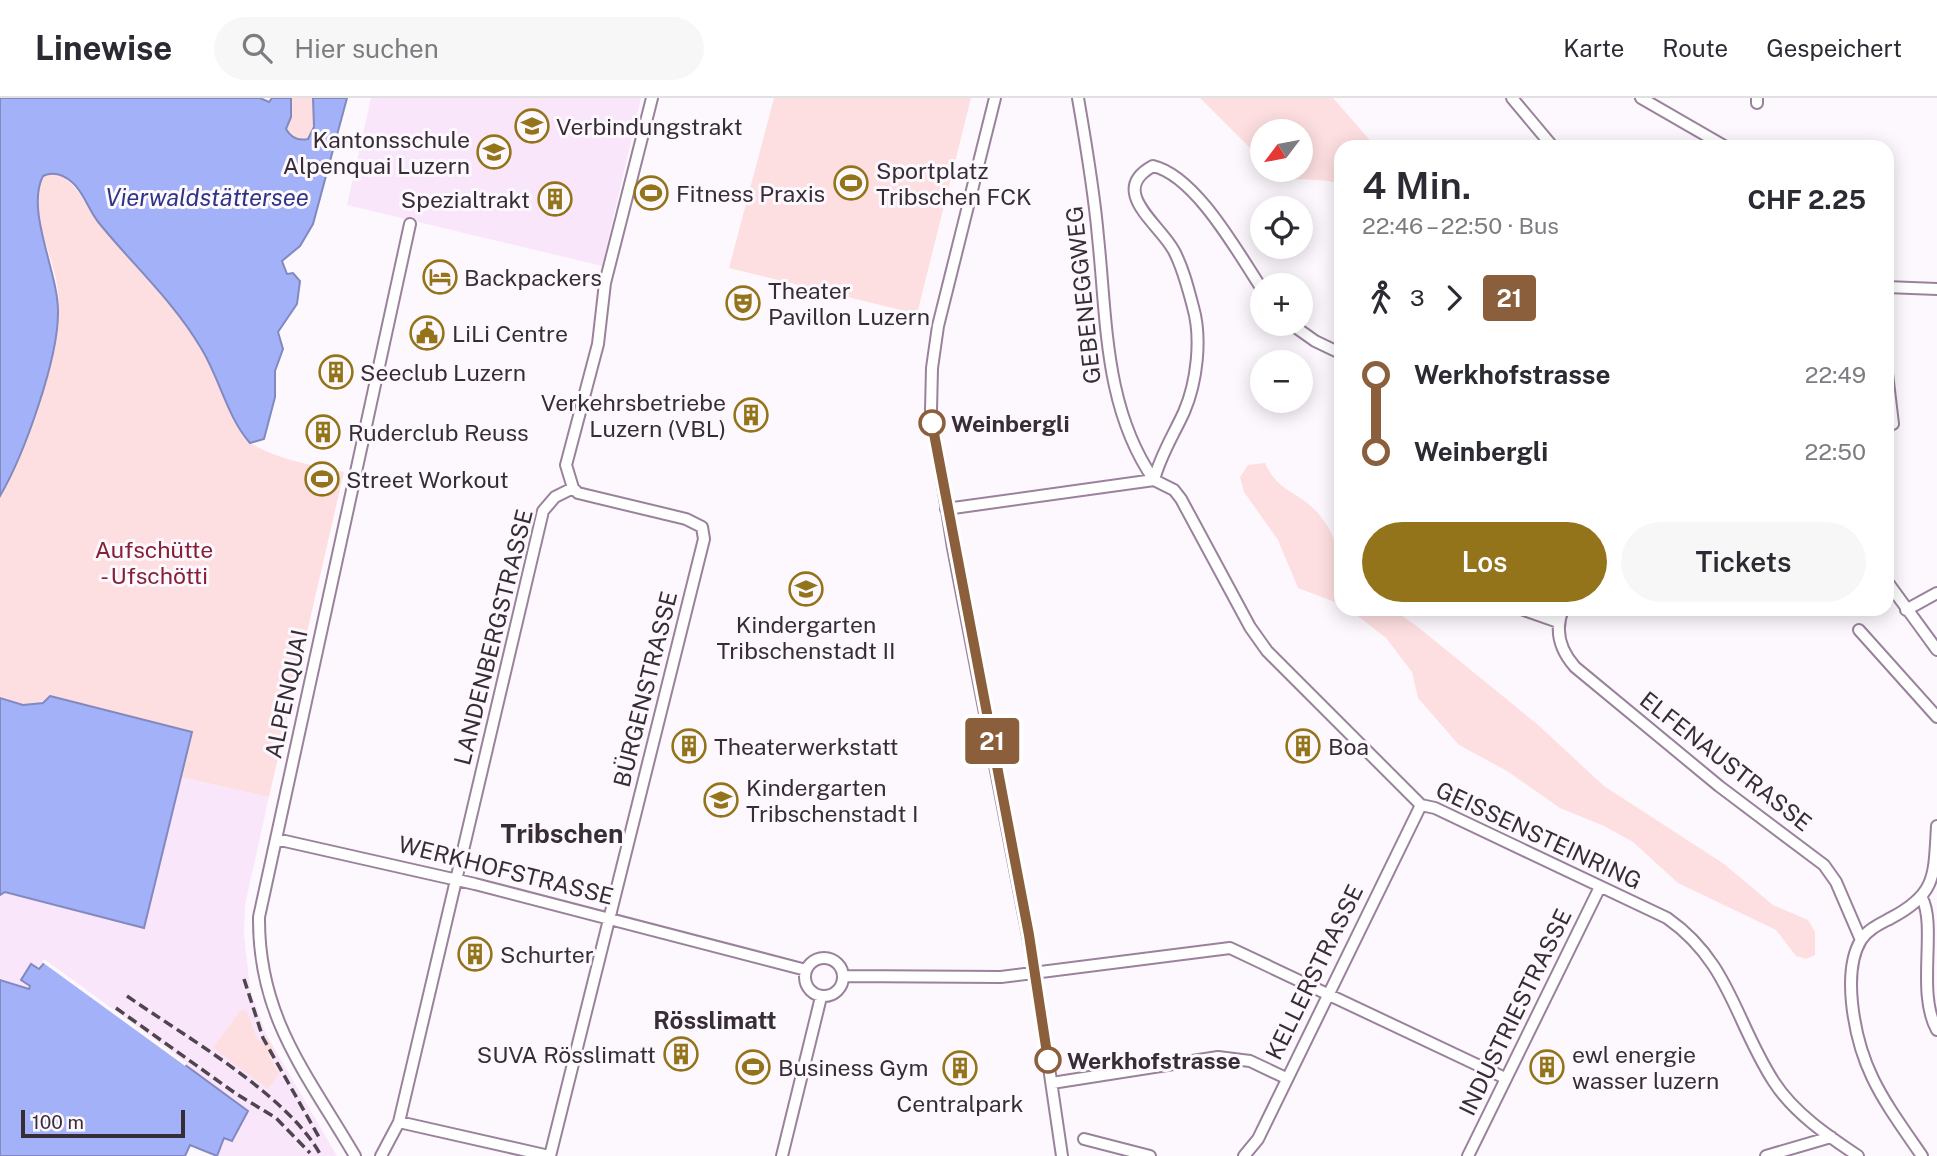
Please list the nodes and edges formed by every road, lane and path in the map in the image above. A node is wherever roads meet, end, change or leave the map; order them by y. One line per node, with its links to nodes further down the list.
1 (652, 98): 15 (street)
2 (995, 98): 16 (street)
3 (1078, 98): 14 (street, GEBENEGGWEG)
4 (1512, 98): 6 (street)
5 (1642, 98): 7 (street)
6 (1547, 140)
7 (1714, 140)
8 (410, 224): 28 (street, ALPENQUAI)
9 (1251, 273): 14 (street)
10 (1894, 287): 11 (street)
11 (1937, 289)
12 (1308, 336): 13 (street)
13 (1334, 350)
14 (1154, 480): 16 (street); 26 (street, GEISSENSTEINRING)
15 (573, 488): 29 (street, LANDENBERGSTRASSE); 32 (street, BÜRGENSTRASSE)
16 (946, 509): 35 (street)
17 (1894, 592): 19 (street)
18 (1937, 593): 19 (street)
19 (1906, 610): 24 (street)
20 (1541, 616): 22 (street)
21 (1560, 616): 22 (street)
22 (1558, 622): 33 (street, ELFENAUSTRASSE)
23 (1859, 630): 25 (street)
24 (1936, 645)
25 (1937, 717)
26 (1420, 805): 30 (street, GEISSENSTEINRING); 37 (street, KELLERSTRASSE)
27 (1937, 826): 31 (street)
28 (276, 839): 29 (street, WERKHOFSTRASSE); 46 (street, ALPENQUAI)
29 (454, 878): 32 (street, WERKHOFSTRASSE); 43 (street, LANDENBERGSTRASSE)
30 (1600, 887): 40 (street, INDUSTRIESTRASSE); 44 (street, GEISSENSTEINRING)
31 (1923, 898): 33 (street); 39 (street)
32 (609, 917): 34 (street, WERKHOFSTRASSE); 48 (street, BÜRGENSTRASSE)
33 (1861, 940): 56 (street)
34 (806, 970): 36 (street, WERKHOFSTRASSE); 38 (street)
35 (1035, 972): 36 (street); 37 (street); 42 (street)
36 (843, 976): 38 (street)
37 (1327, 993): 40 (street); 41 (street, KELLERSTRASSE)
38 (821, 997): 49 (street)
39 (1937, 1030)
40 (1505, 1078): 53 (street, INDUSTRIESTRASSE)
41 (1286, 1079): 42 (street); 52 (street, KELLERSTRASSE)
42 (1052, 1083): 50 (street)
43 (399, 1122): 47 (street, LANDENBERGSTRASSE); 48 (street)
44 (1831, 1138): 54 (street); 55 (street, GEISSENSTEINRING)
45 (1084, 1139): 51 (street)
46 (355, 1156)
47 (381, 1156)
48 (550, 1156)
49 (782, 1156)
50 (1062, 1156)
51 (1150, 1156)
52 (1244, 1156)
53 (1468, 1156)
54 (1766, 1156)
55 (1858, 1156)
56 (1922, 1156)

